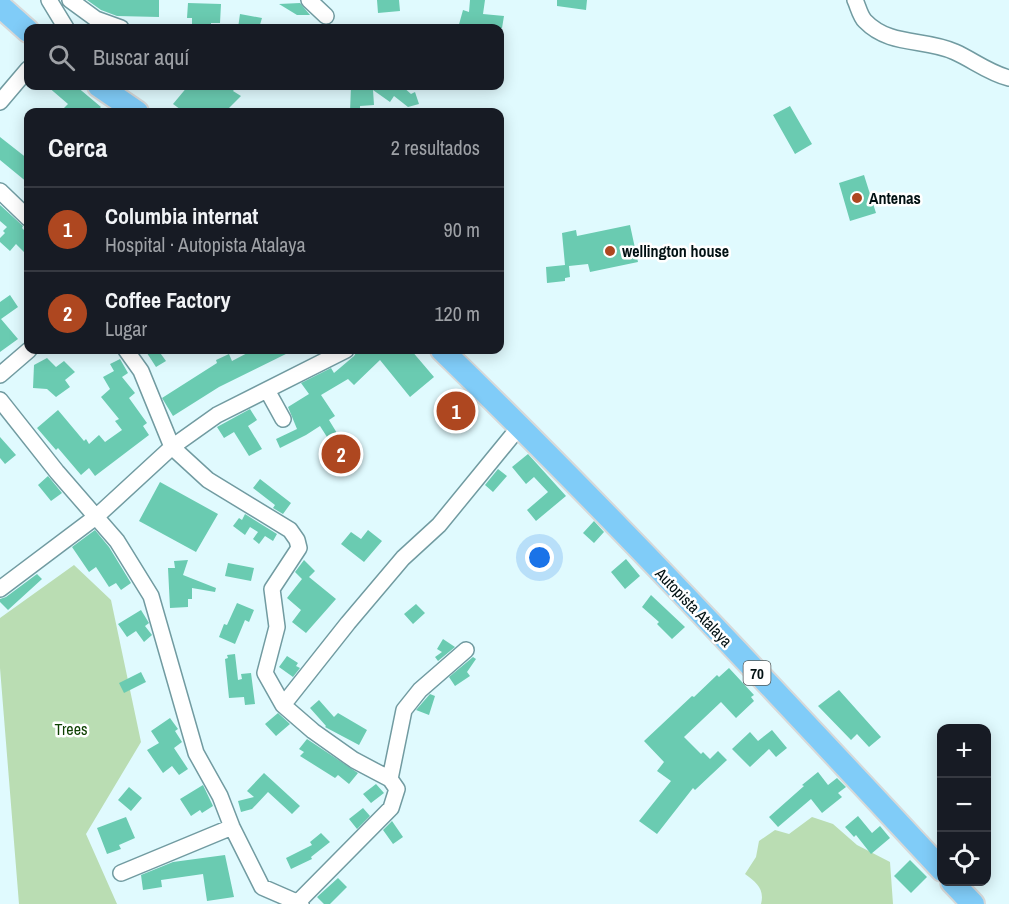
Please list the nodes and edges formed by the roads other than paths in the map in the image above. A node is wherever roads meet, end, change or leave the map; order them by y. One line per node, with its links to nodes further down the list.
1 (70, 0): 8 (street)
2 (309, 0): 6 (street)
3 (855, 0): 11 (street)
4 (53, 1): 7 (street)
5 (0, 6): 9 (main road)
6 (326, 16)
7 (64, 24)
8 (110, 24)
9 (24, 27)
10 (24, 74): 13 (street)
11 (1009, 78)
12 (105, 90): 14 (main road)
13 (0, 102)
14 (131, 108)
15 (0, 191): 16 (street)
16 (24, 214)
17 (24, 354): 21 (street)
18 (129, 354): 26 (street)
19 (338, 354): 22 (street)
20 (446, 354): 25 (main road, Autopista Atalaya / 70)
21 (0, 375)
22 (267, 390): 24 (street); 26 (street)
23 (0, 400): 27 (street)
24 (283, 419)
25 (520, 426): 30 (street); 33 (main road, Autopista Atalaya / 70)
26 (172, 447): 27 (street); 30 (street)
27 (97, 516): 28 (street); 32 (street)
28 (0, 590)
29 (466, 650): 31 (street)
30 (283, 705): 31 (street)
31 (390, 779): 36 (street)
32 (232, 827): 34 (street); 36 (street)
33 (937, 865)
34 (121, 873)
35 (956, 886): 37 (main road)
36 (300, 903)
37 (973, 904)

